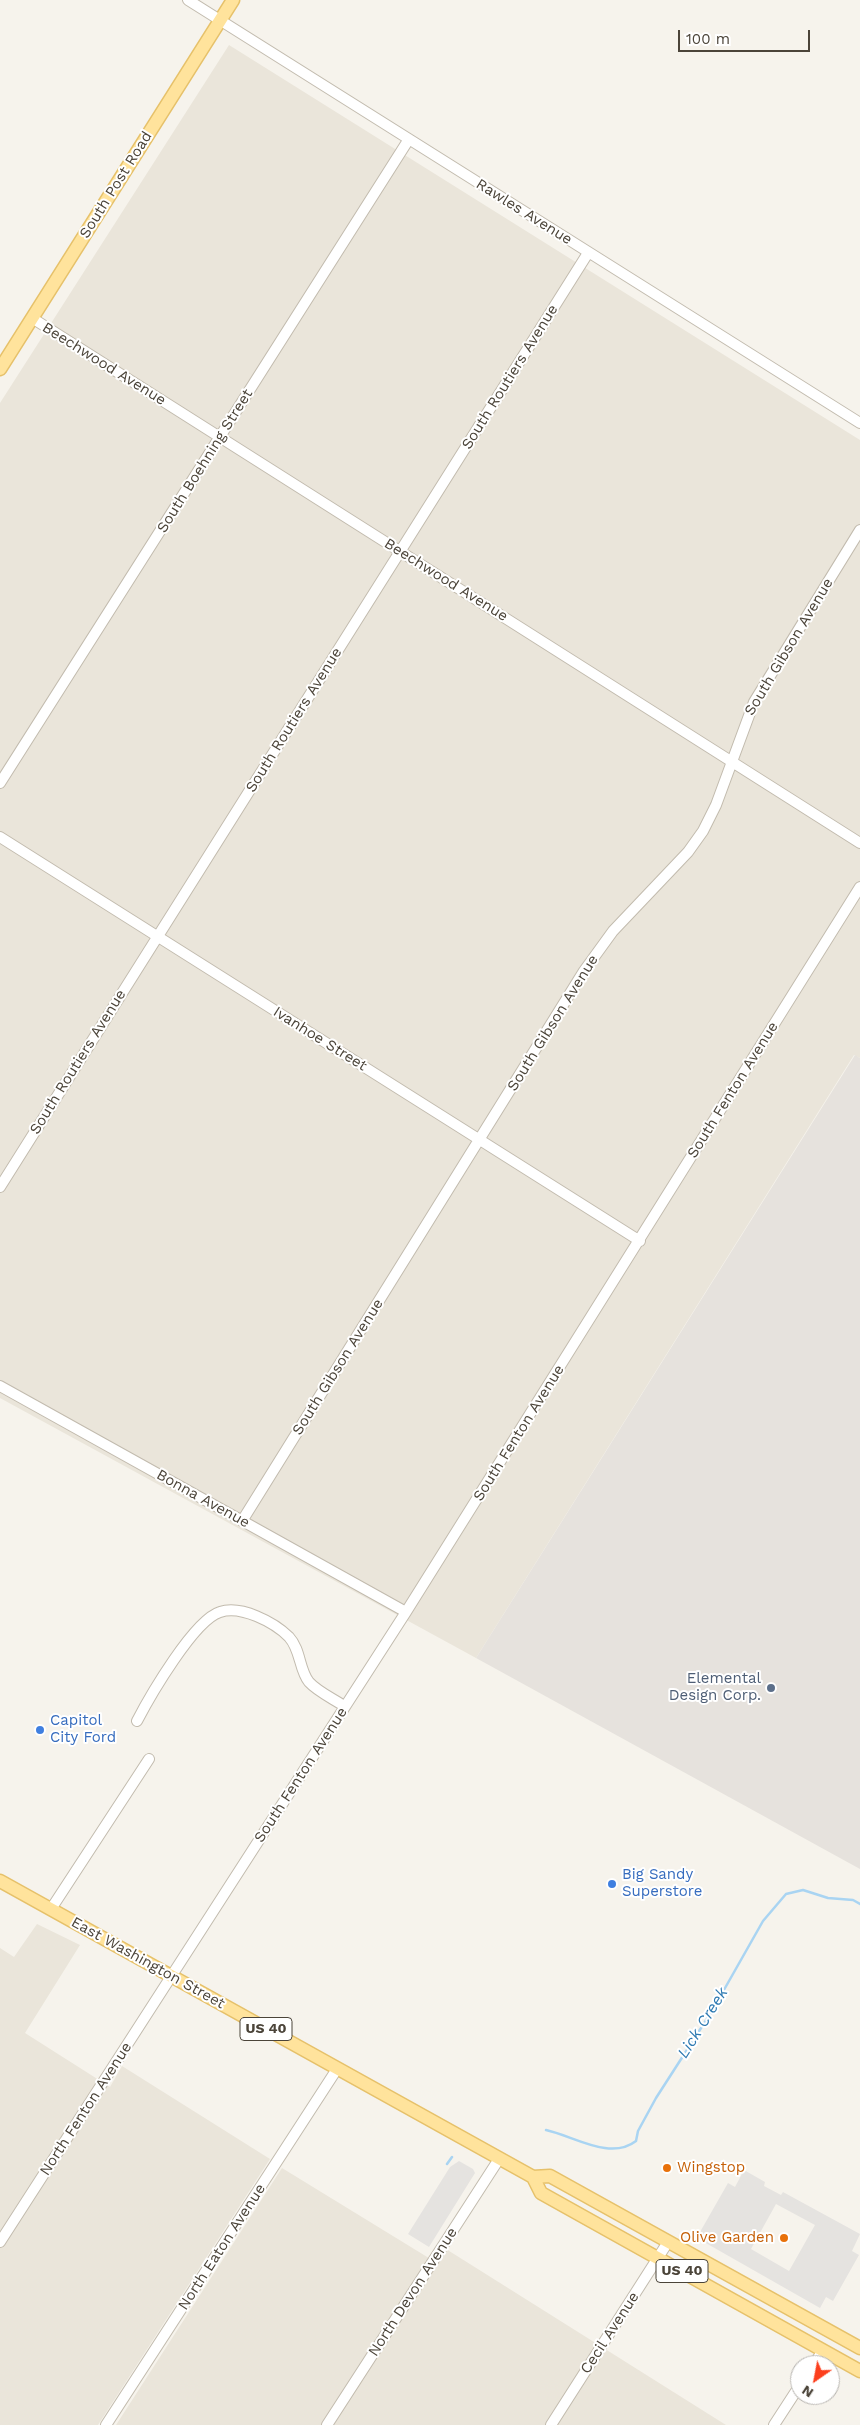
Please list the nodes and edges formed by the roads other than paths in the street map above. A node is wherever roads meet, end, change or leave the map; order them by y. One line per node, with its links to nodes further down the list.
1 (188, 0): 3 (street, Rawles Avenue)
2 (233, 0): 3 (main road, South Post Road)
3 (220, 20): 4 (street, Rawles Avenue); 6 (main road, South Post Road)
4 (409, 139): 5 (street, Rawles Avenue); 9 (street, South Boehning Street)
5 (588, 253): 8 (street, Rawles Avenue); 11 (street, South Routiers Avenue)
6 (32, 318): 7 (main road, South Post Road); 9 (street, Beechwood Avenue)
7 (0, 369)
8 (860, 424)
9 (220, 437): 11 (street, Beechwood Avenue); 13 (street, South Boehning Street)
10 (860, 530): 12 (street, South Gibson Avenue)
11 (401, 552): 12 (street, Beechwood Avenue); 17 (street, South Routiers Avenue)
12 (731, 761): 15 (street, Beechwood Avenue); 18 (street, South Gibson Avenue)
13 (0, 783)
14 (0, 837): 17 (street, Ivanhoe Street)
15 (860, 843)
16 (860, 887): 20 (street, South Fenton Avenue)
17 (157, 936): 18 (street, Ivanhoe Street); 19 (street, South Routiers Avenue)
18 (480, 1140): 20 (street, Ivanhoe Street); 22 (street, South Gibson Avenue)
19 (0, 1187)
20 (640, 1241): 23 (street, South Fenton Avenue)
21 (0, 1386): 22 (street, Bonna Avenue)
22 (242, 1521): 23 (street, Bonna Avenue)
23 (406, 1612): 24 (street, South Fenton Avenue)
24 (344, 1706): 25 (street); 29 (street, South Fenton Avenue)
25 (137, 1720)
26 (148, 1759): 28 (street)
27 (2, 1885): 28 (main road, East Washington Street / US 40)
28 (51, 1909): 29 (main road, East Washington Street / US 40)
29 (172, 1976): 30 (main road, East Washington Street / US 40); 33 (street, North Fenton Avenue)
30 (337, 2069): 31 (main road, East Washington Street / US 40); 41 (street, North Eaton Avenue)
31 (499, 2159): 32 (main road, East Washington Street / US 40); 42 (street, North Devon Avenue)
32 (533, 2178): 34 (main road, East Washington Street / US 40); 35 (main road, East Washington Street / US 40)
33 (0, 2242)
34 (668, 2242): 35 (street, Cecil Avenue); 36 (main road, East Washington Street / US 40)
35 (658, 2258): 37 (main road, East Washington Street / US 40); 43 (street, Cecil Avenue)
36 (860, 2348)
37 (823, 2351): 38 (street); 39 (main road, East Washington Street / US 40)
38 (820, 2355)
39 (860, 2371)
40 (790, 2400): 44 (street)
41 (106, 2425)
42 (327, 2425)
43 (551, 2425)
44 (774, 2425)

